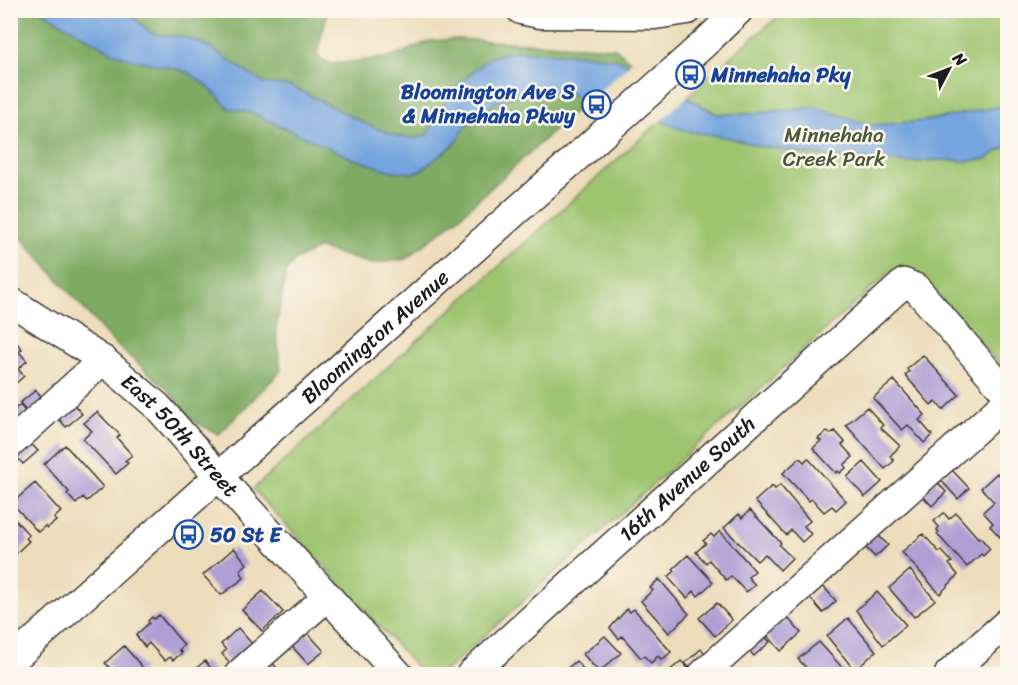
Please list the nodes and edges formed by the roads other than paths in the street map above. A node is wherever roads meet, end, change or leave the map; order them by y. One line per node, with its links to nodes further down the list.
1 (521, 10): 2 (street)
2 (688, 10)
3 (740, 10): 9 (street, Bloomington Avenue)
4 (10, 301): 5 (street, East 50th Street)
5 (103, 360): 8 (street); 9 (street, East 50th Street)
6 (1008, 395): 15 (street, 16th Avenue South)
7 (1008, 401): 16 (street)
8 (10, 444)
9 (219, 477): 10 (street, East 50th Street); 12 (street, Bloomington Avenue)
10 (328, 596): 13 (street); 14 (street, East 50th Street)
11 (1008, 622): 17 (street)
12 (10, 662)
13 (239, 675)
14 (398, 675)
15 (471, 675)
16 (703, 675)
17 (949, 675)

